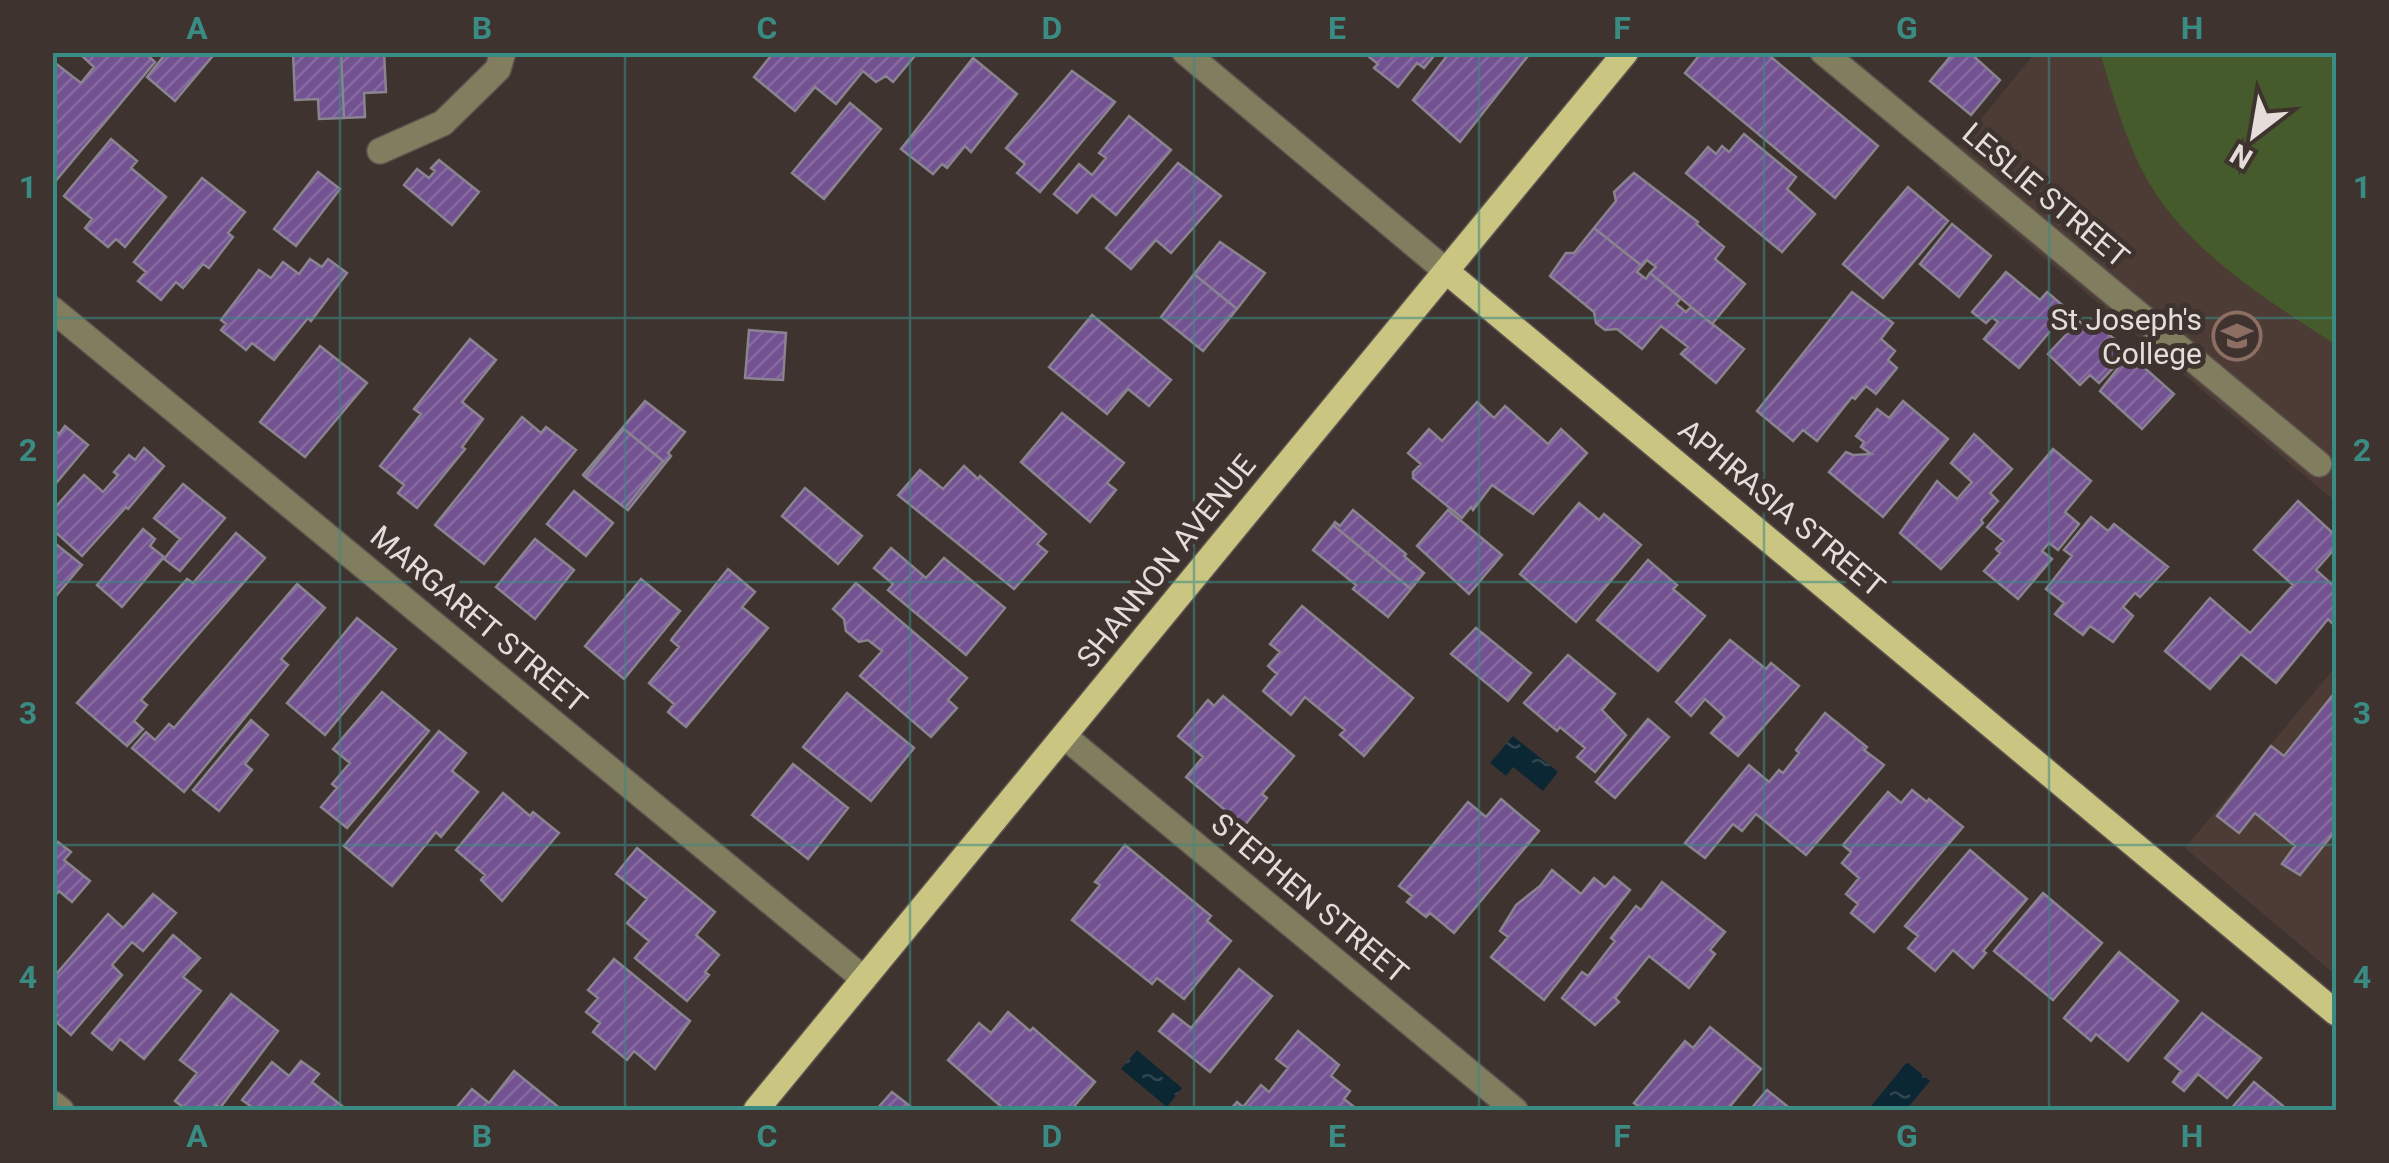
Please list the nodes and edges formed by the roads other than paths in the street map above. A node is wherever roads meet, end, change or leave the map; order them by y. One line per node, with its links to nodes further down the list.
1 (504, 52): 5 (street)
2 (1185, 52): 6 (street, APHRASIA STREET)
3 (1626, 52): 6 (main road, SHANNON AVENUE)
4 (1824, 52): 8 (street, LESLIE STREET)
5 (380, 151)
6 (1446, 271): 9 (main road, SHANNON AVENUE); 11 (main road, APHRASIA STREET)
7 (52, 309): 10 (street, MARGARET STREET)
8 (2319, 464)
9 (1064, 736): 10 (main road, SHANNON AVENUE); 15 (street, STEPHEN STREET)
10 (864, 979): 14 (main road, SHANNON AVENUE)
11 (2336, 1013)
12 (52, 1103): 13 (street)
13 (61, 1110)
14 (756, 1110)
15 (1515, 1110)

